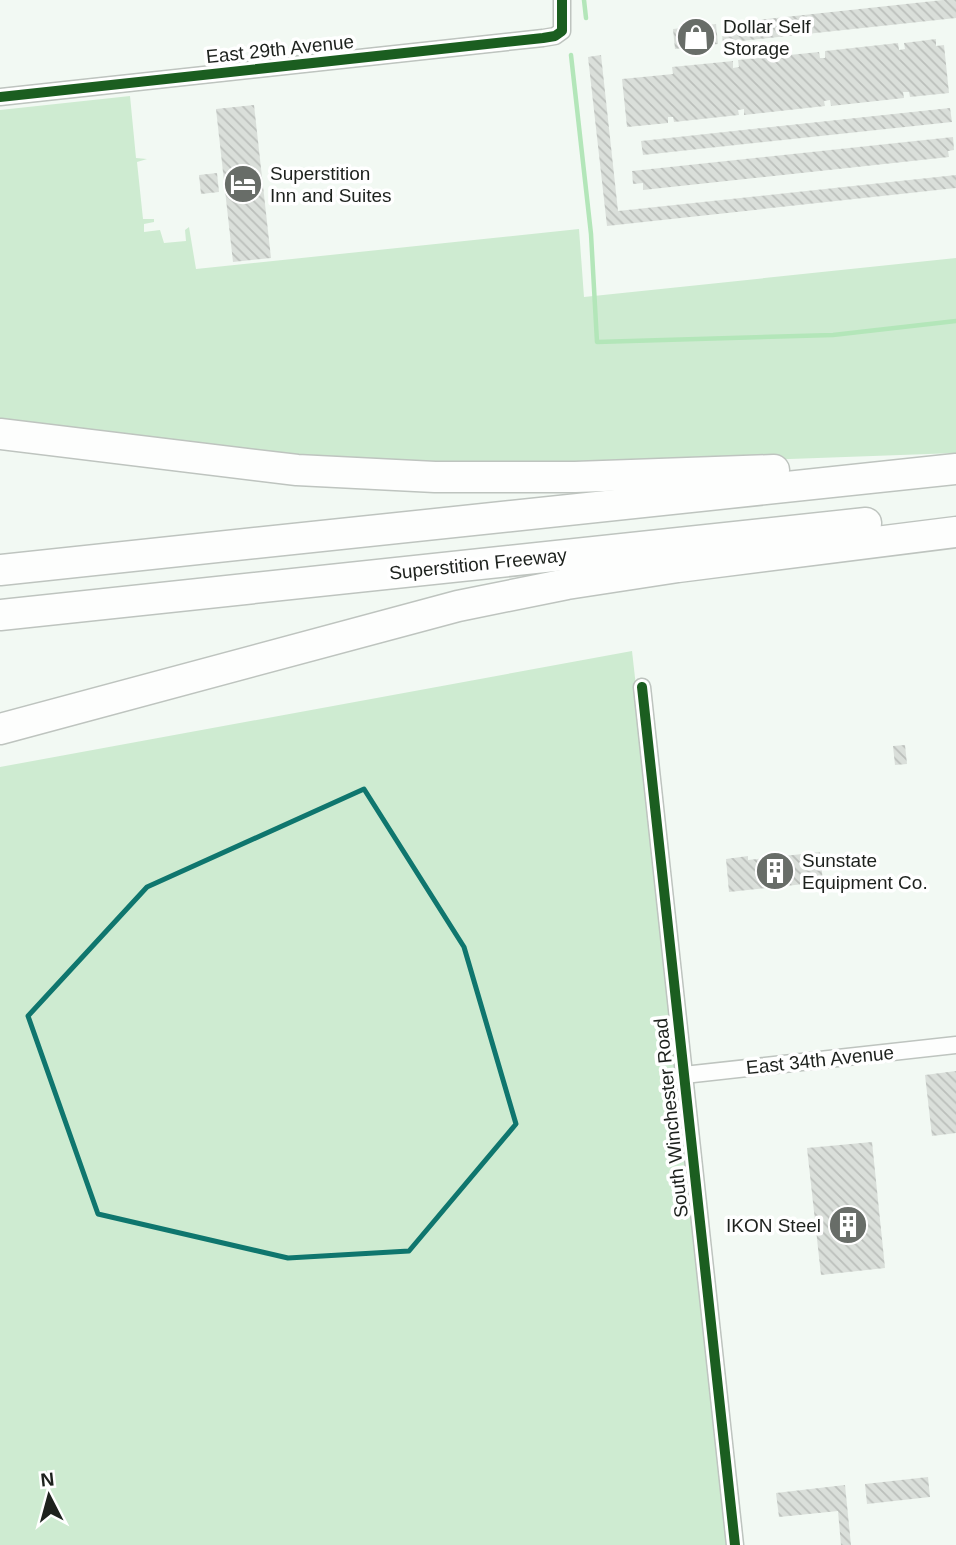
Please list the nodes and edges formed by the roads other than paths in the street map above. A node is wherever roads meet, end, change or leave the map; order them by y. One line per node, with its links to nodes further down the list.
1 (562, 0): 2 (street, East 29th Avenue)
2 (0, 97)
3 (0, 435): 4 (highway)
4 (956, 467): 7 (highway)
5 (956, 513): 8 (highway, Superstition Freeway)
6 (956, 532): 10 (highway)
7 (0, 570)
8 (0, 615)
9 (642, 687): 12 (street, South Winchester Road)
10 (0, 729)
11 (956, 1045): 12 (street, East 34th Avenue)
12 (684, 1075): 13 (street, South Winchester Road)
13 (735, 1545)

